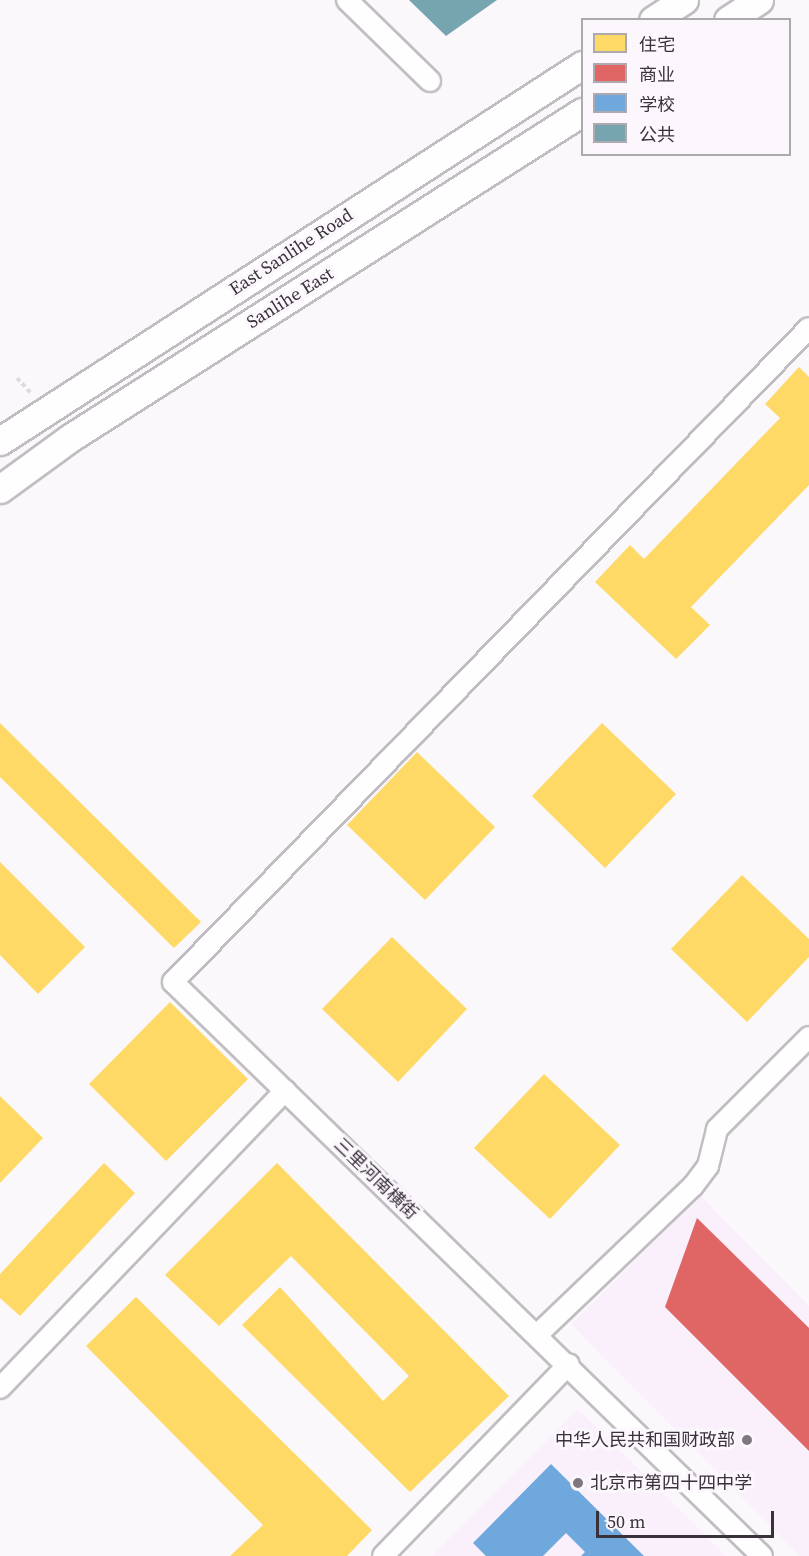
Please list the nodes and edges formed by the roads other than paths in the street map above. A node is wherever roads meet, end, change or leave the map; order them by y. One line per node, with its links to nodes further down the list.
1 (347, 0): 7 (street)
2 (684, 0): 4 (main road)
3 (759, 0): 5 (main road)
4 (656, 18)
5 (731, 18)
6 (581, 66): 10 (main road, East Sanlihe Road)
7 (430, 81)
8 (581, 113): 11 (main road, Sanlihe East)
9 (809, 328): 13 (street, 三里河南横街)
10 (0, 441)
11 (0, 489)
12 (809, 1037): 14 (street)
13 (285, 1091): 14 (street, 三里河南横街); 16 (street)
14 (537, 1335): 15 (street, 三里河南横街)
15 (569, 1364): 17 (street); 18 (street, 三里河南横街)
16 (0, 1388)
17 (383, 1556)
18 (762, 1556)

